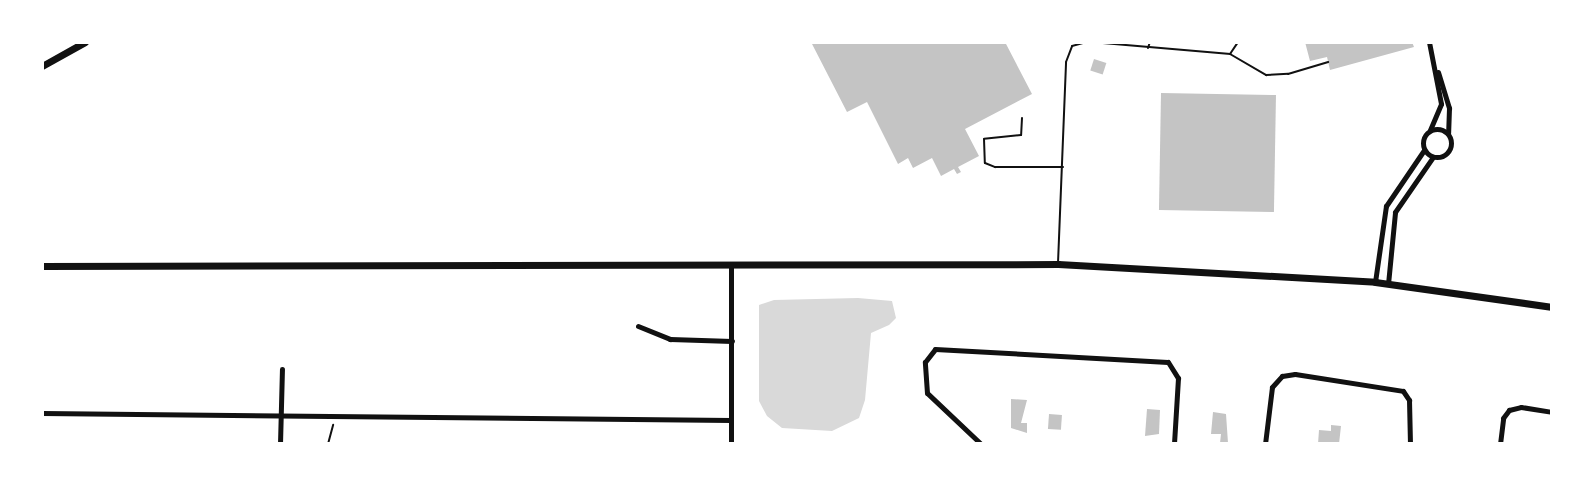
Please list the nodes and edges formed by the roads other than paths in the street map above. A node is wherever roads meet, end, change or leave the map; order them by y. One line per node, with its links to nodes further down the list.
1 (85, 42): 9 (street)
2 (1089, 42): 6 (lane); 16 (lane)
3 (1150, 42): 6 (lane)
4 (1238, 42): 7 (lane)
5 (1429, 42): 10 (street)
6 (1148, 48): 7 (lane)
7 (1230, 54): 8 (lane)
8 (1328, 62)
9 (42, 66)
10 (1436, 68): 12 (street); 13 (street)
11 (1022, 118): 16 (lane)
12 (1430, 130): 13 (street); 14 (street)
13 (1448, 133): 15 (street)
14 (1424, 150): 15 (street); 20 (street)
15 (1433, 156): 21 (street)
16 (1063, 167): 18 (lane)
17 (731, 264): 18 (street); 19 (street); 24 (street)
18 (1058, 264): 20 (street)
19 (42, 266)
20 (1375, 282): 21 (street)
21 (1388, 284): 22 (street)
22 (1552, 307)
23 (638, 326): 24 (street)
24 (732, 341): 29 (street)
25 (282, 369): 28 (street)
26 (1552, 412): 36 (street)
27 (42, 413): 28 (street)
28 (280, 416): 29 (street); 30 (street)
29 (731, 420): 31 (street)
30 (280, 444)
31 (731, 444)
32 (981, 444): 33 (street)
33 (1174, 444)
34 (1265, 444): 35 (street)
35 (1410, 444)
36 (1500, 444)

